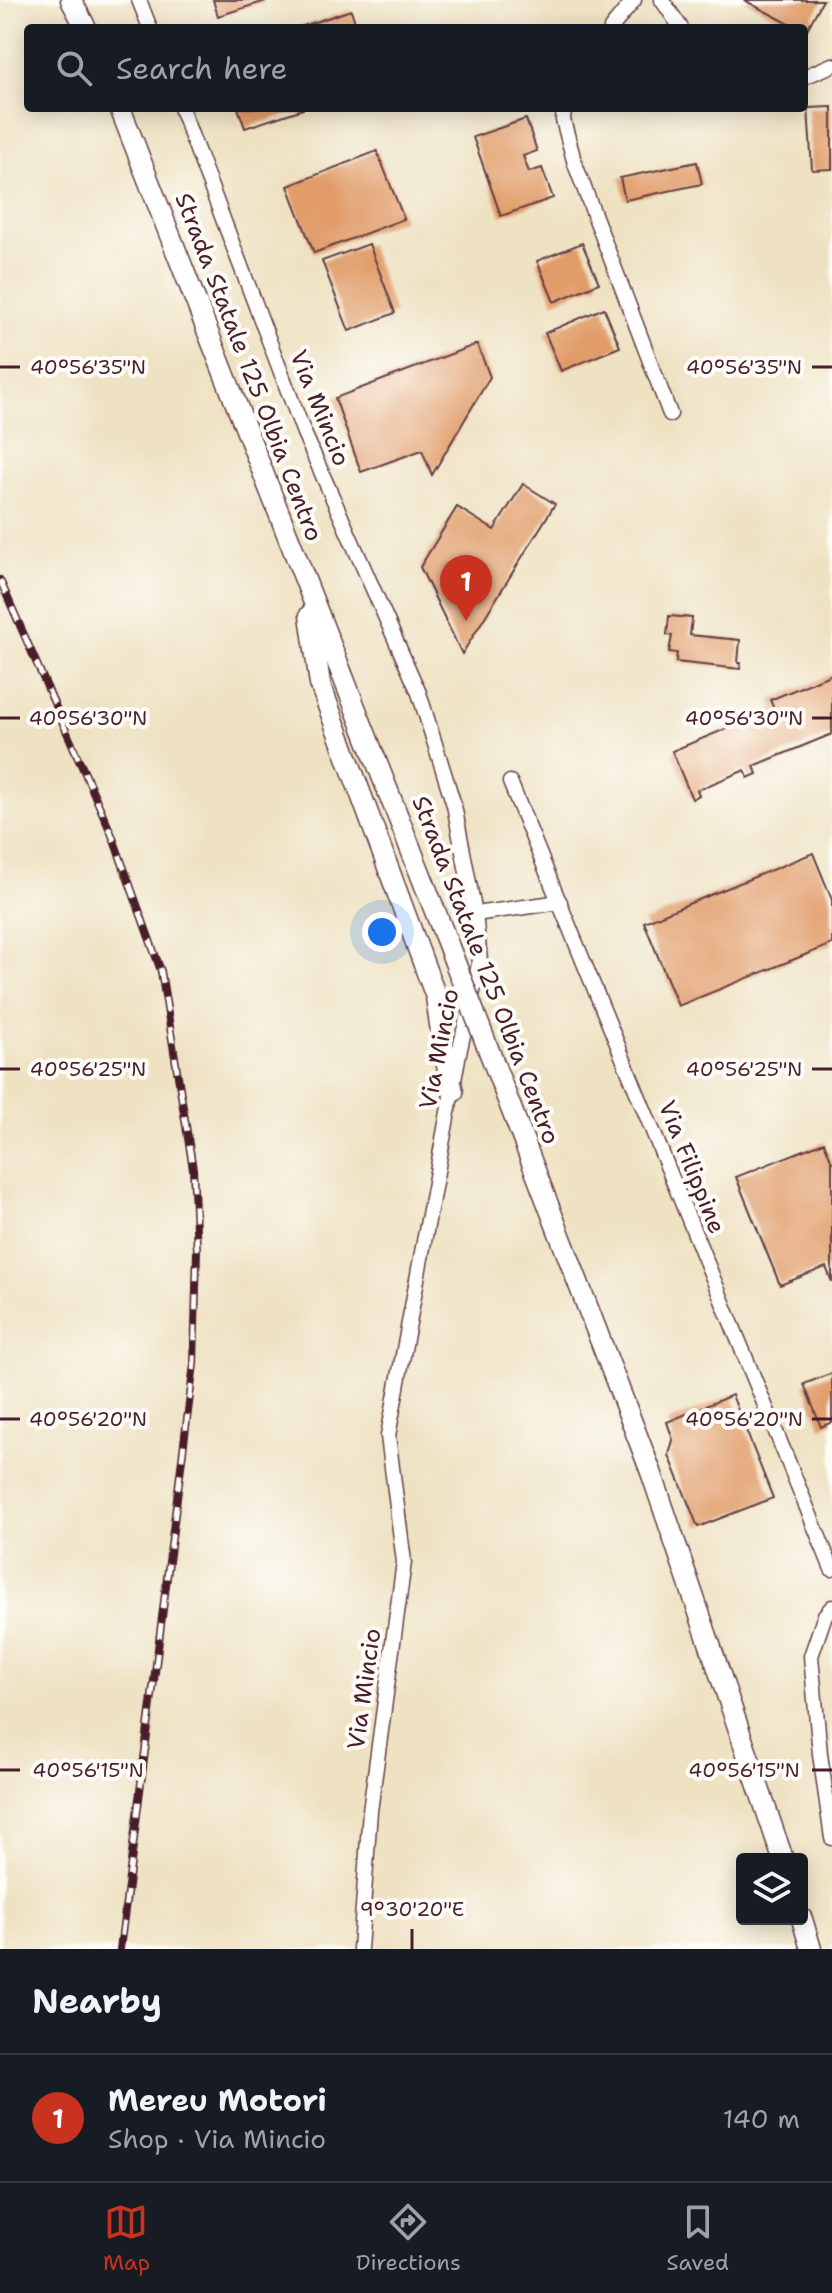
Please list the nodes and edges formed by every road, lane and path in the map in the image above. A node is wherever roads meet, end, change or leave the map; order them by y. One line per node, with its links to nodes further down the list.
1 (71, 0): 6 (main road)
2 (83, 0): 7 (main road)
3 (139, 0): 8 (street)
4 (634, 0): 9 (street)
5 (662, 0): 10 (street)
6 (86, 24)
7 (87, 24)
8 (148, 24)
9 (614, 24)
10 (678, 24)
11 (832, 65): 12 (street)
12 (808, 75)
13 (122, 112): 17 (main road, Strada Statale 125 Olbia Centro)
14 (183, 112): 20 (street, Via Mincio)
15 (564, 112): 16 (street)
16 (670, 414)
17 (305, 580): 21 (main road); 25 (main road, Strada Statale 125 Olbia Centro, bridge)
18 (510, 782): 19 (street, Via Filippine)
19 (560, 902): 20 (street); 22 (street, Via Filippine)
20 (475, 914): 21 (street, Via Mincio)
21 (453, 1092): 27 (street, Via Mincio)
22 (832, 1569)
23 (832, 1607): 24 (street)
24 (832, 1838)
25 (781, 1853)
26 (804, 1925): 28 (main road)
27 (360, 1949)
28 (811, 1949)

